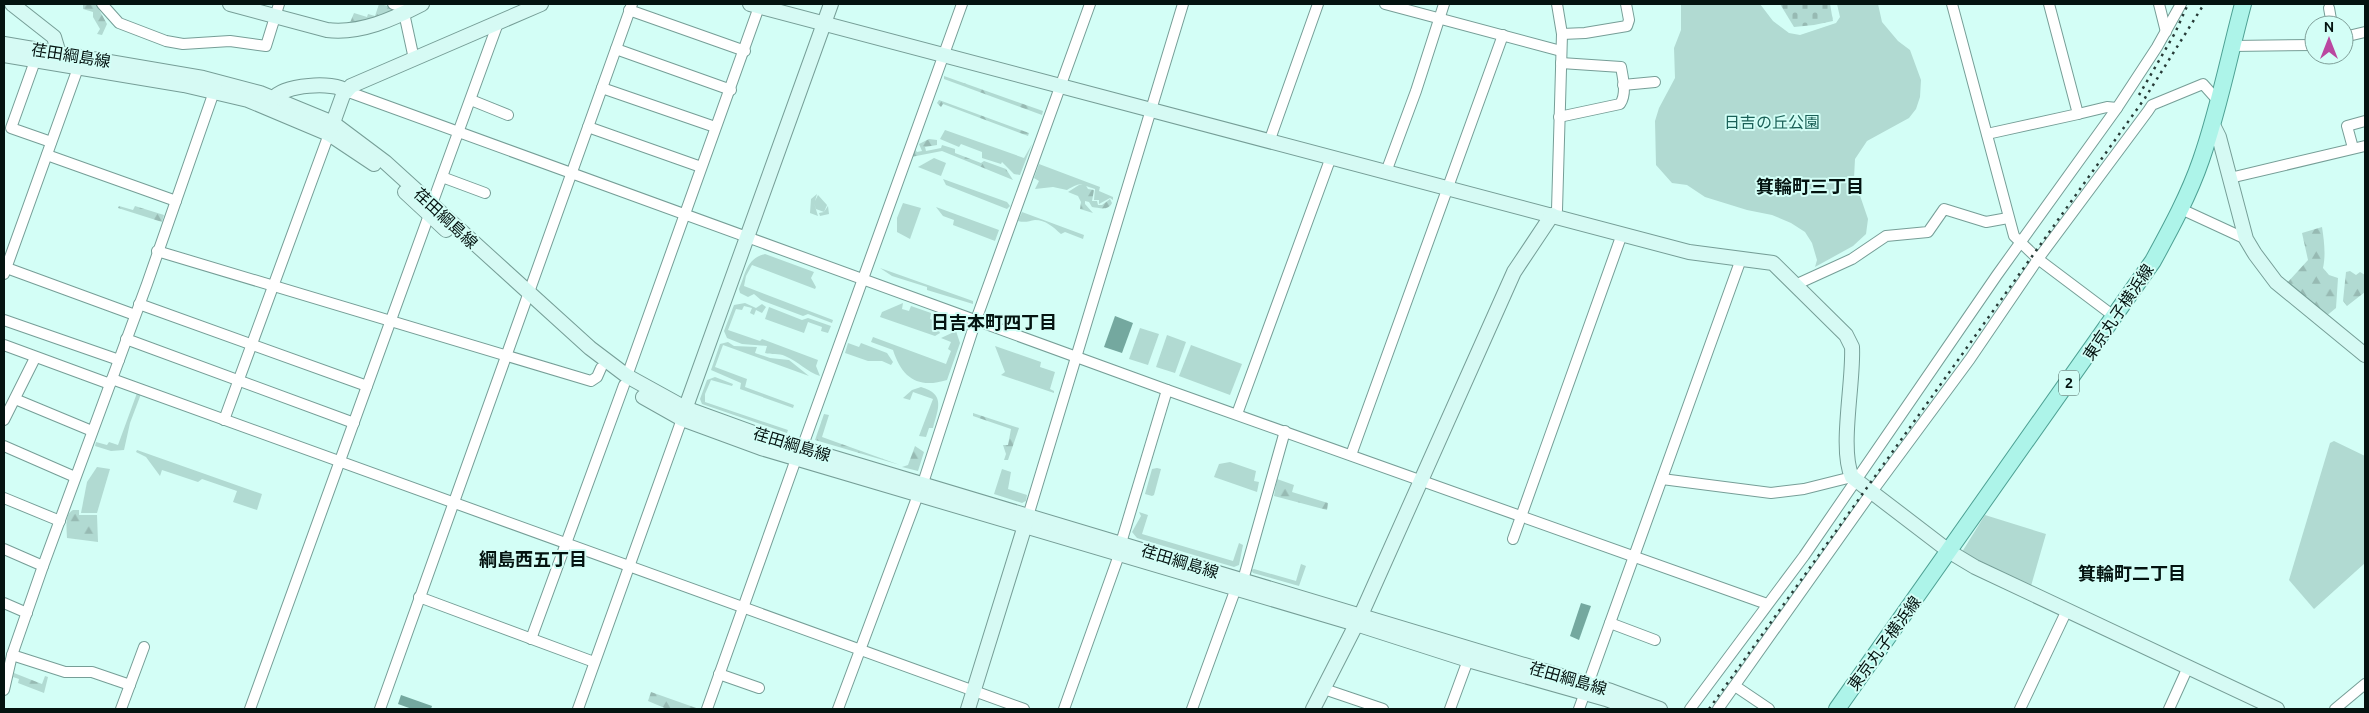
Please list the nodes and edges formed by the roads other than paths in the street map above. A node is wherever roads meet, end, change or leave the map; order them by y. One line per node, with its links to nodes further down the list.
1 (12, 4): 41 (street)
2 (102, 4): 24 (street)
3 (230, 4): 24 (street)
4 (393, 4): 25 (street)
5 (422, 4): 25 (street)
6 (541, 4): 28 (street)
7 (831, 4): 29 (street)
8 (962, 4): 40 (street)
9 (1090, 4): 47 (street)
10 (1183, 4): 57 (street)
11 (1318, 4): 69 (street)
12 (1386, 4): 27 (street)
13 (1444, 4): 27 (street)
14 (1557, 4): 31 (street)
15 (1626, 4): 31 (street)
16 (1952, 4): 67 (street)
17 (2049, 4): 59 (street)
18 (2159, 4): 30 (street)
19 (2181, 4): 30 (street)
20 (2243, 4): 35 (main road, 東京丸子横浜線 / 2)
21 (756, 5): 29 (street); 38 (street)
22 (631, 7): 36 (street); 38 (street)
23 (2329, 8): 26 (street)
24 (277, 10): 25 (street)
25 (404, 13): 42 (street)
26 (2330, 15)
27 (1441, 19): 32 (street); 76 (street)
28 (498, 22): 42 (street); 54 (street)
29 (823, 24): 40 (street); 88 (street)
30 (2166, 32): 56 (street)
31 (1562, 34): 37 (street)
32 (1503, 35): 37 (street); 79 (street)
33 (4, 44): 41 (street, 荏田綱島線)
34 (2304, 45): 35 (street)
35 (2232, 46): 55 (main road, 東京丸子横浜線 / 2)
36 (616, 49): 50 (street); 51 (street)
37 (1561, 50): 44 (street)
38 (745, 51): 51 (street)
39 (4, 55): 43 (street, 荏田綱島線)
40 (943, 56): 47 (street); 95 (street)
41 (55, 58): 43 (street, 荏田綱島線); 45 (street, 荏田綱島線); 49 (street, 荏田綱島線)
42 (414, 59): 52 (street)
43 (35, 60): 68 (street)
44 (1561, 63): 48 (street); 60 (street)
45 (78, 68): 49 (street, 荏田綱島線); 68 (street)
46 (1655, 82): 48 (street)
47 (1061, 85): 57 (street); 104 (street)
48 (1623, 85): 60 (street)
49 (216, 86): 53 (street, 荏田綱島線); 65 (street, 荏田綱島線); 81 (street)
50 (602, 88): 63 (street); 64 (street)
51 (731, 90): 64 (street)
52 (346, 91): 53 (street); 65 (street); 66 (street)
53 (274, 98): 65 (street, 荏田綱島線)
54 (471, 100): 58 (street); 66 (street)
55 (2219, 102): 62 (main road, 東京丸子横浜線 / 2); 93 (street)
56 (2117, 108): 59 (street); 90 (street)
57 (1151, 109): 69 (street); 110 (street)
58 (508, 114)
59 (2078, 114): 67 (street)
60 (1559, 116): 85 (street)
61 (2365, 121): 71 (street)
62 (2213, 125): 78 (street); 82 (main road, 東京丸子横浜線 / 2)
63 (588, 127): 74 (street); 75 (street)
64 (715, 127): 74 (street)
65 (331, 128): 83 (street, 荏田綱島線); 96 (street)
66 (460, 131): 75 (street); 77 (street)
67 (1987, 134): 86 (street)
68 (52, 142): 72 (street)
69 (1269, 142): 73 (street)
70 (2365, 146): 71 (street)
71 (2353, 148): 78 (street)
72 (47, 155): 81 (street); 94 (street)
73 (1331, 157): 76 (street); 121 (street)
74 (701, 167): 84 (street)
75 (572, 172): 84 (street); 98 (street)
76 (1386, 172): 79 (street)
77 (442, 177): 80 (street); 83 (street)
78 (2230, 178): 89 (street)
79 (1448, 189): 85 (street); 129 (street)
80 (485, 193)
81 (176, 202): 91 (street)
82 (2181, 209): 89 (street); 101 (main road, 東京丸子横浜線 / 2)
83 (431, 210): 98 (street, 荏田綱島線); 103 (street)
84 (685, 213): 88 (street); 114 (street)
85 (1552, 215): 87 (street); 134 (street)
86 (2008, 218): 90 (street); 97 (street)
87 (1622, 234): 92 (street); 139 (street)
88 (746, 237): 95 (street); 120 (street)
89 (2246, 239): 108 (street)
90 (2021, 244): 93 (street); 133 (street)
91 (157, 251): 96 (street); 99 (street)
92 (1741, 259): 97 (street); 132 (street)
93 (2038, 259): 101 (street); 136 (street)
94 (4, 270): 100 (street)
95 (862, 279): 104 (street); 128 (street)
96 (274, 285): 103 (street); 107 (street)
97 (1795, 286): 133 (street)
98 (527, 297): 109 (street); 113 (street, 荏田綱島線); 114 (street, 荏田綱島線)
99 (139, 304): 100 (street); 107 (street)
100 (135, 315): 105 (street)
101 (2115, 317): 146 (main road, 東京丸子横浜線 / 2)
102 (4, 320): 112 (street)
103 (391, 320): 109 (street); 117 (street)
104 (976, 320): 110 (street); 135 (street)
105 (126, 339): 112 (street); 115 (street)
106 (4, 345): 111 (street)
107 (252, 345): 115 (street); 117 (street)
108 (2365, 355)
109 (506, 356): 113 (street); 138 (street)
110 (1077, 356): 118 (street); 141 (street)
111 (36, 358): 116 (street); 119 (street)
112 (118, 360): 116 (street)
113 (601, 368): 114 (street, 荏田綱島線)
114 (626, 380): 120 (street, 荏田綱島線); 143 (street)
115 (239, 381): 123 (street); 124 (street)
116 (111, 382): 123 (street); 126 (street)
117 (367, 386): 124 (street)
118 (1167, 390): 121 (street); 145 (street)
119 (15, 398): 122 (street); 126 (street)
120 (683, 414): 128 (street, 荏田綱島線); 149 (street)
121 (1237, 414): 125 (street)
122 (4, 420)
123 (224, 420): 130 (street)
124 (354, 423): 130 (street)
125 (1285, 431): 129 (street); 150 (street)
126 (92, 432): 131 (street)
127 (4, 446): 131 (street)
128 (799, 453): 135 (street, 荏田綱島線); 154 (street)
129 (1351, 455): 134 (street)
130 (340, 462): 138 (street); 177 (street)
131 (75, 477): 140 (street)
132 (1662, 478): 133 (street); 147 (street)
133 (1854, 479): 136 (street); 153 (street)
134 (1423, 480): 139 (street); 157 (street)
135 (920, 489): 141 (street, 荏田綱島線); 162 (street)
136 (1871, 493): 146 (street); 170 (street)
137 (4, 498): 140 (street)
138 (453, 503): 143 (street); 151 (street)
139 (1522, 515): 142 (street); 147 (street)
140 (60, 521): 148 (street)
141 (1026, 521): 145 (street, 荏田綱島線); 175 (street)
142 (1513, 539)
143 (566, 544): 149 (street); 159 (street)
144 (4, 549): 148 (street)
145 (1120, 549): 150 (street, 荏田綱島線); 184 (street)
146 (1950, 552): 155 (street); 195 (main road, 東京丸子横浜線 / 2)
147 (1635, 557): 153 (street); 158 (street)
148 (42, 566): 156 (street)
149 (628, 567): 154 (street); 165 (street)
150 (1239, 584): 157 (street, 荏田綱島線); 185 (street)
151 (419, 597): 159 (street); 178 (street)
152 (4, 603): 156 (street)
153 (1767, 604): 192 (street)
154 (742, 608): 162 (street); 167 (street)
155 (2067, 610): 166 (street); 196 (street)
156 (27, 613): 163 (street)
157 (1359, 620): 164 (street, 荏田綱島線); 172 (street); 173 (street, 荏田綱島線)
158 (1610, 623): 160 (street); 173 (street)
159 (531, 639): 165 (street)
160 (1655, 640)
161 (144, 648): 169 (street)
162 (860, 650): 175 (street); 181 (street)
163 (12, 655): 169 (street); 174 (street)
164 (1468, 660): 173 (street, 荏田綱島線); 188 (street)
165 (594, 662): 179 (street)
166 (2188, 667): 197 (street); 198 (street)
167 (719, 674): 171 (street); 180 (street)
168 (2365, 684): 199 (street)
169 (130, 685): 176 (street)
170 (1735, 686): 193 (street); 194 (street)
171 (759, 688)
172 (1324, 689): 186 (street); 187 (street)
173 (1586, 689): 189 (street); 190 (street, 荏田綱島線); 191 (street, 荏田綱島線)
174 (4, 690)
175 (974, 691): 182 (street); 183 (street)
176 (121, 709)
177 (250, 709)
178 (380, 709)
179 (578, 709)
180 (707, 709)
181 (838, 709)
182 (968, 709)
183 (1024, 709)
184 (1064, 709)
185 (1192, 709)
186 (1314, 709)
187 (1383, 709)
188 (1450, 709)
189 (1579, 709)
190 (1633, 709)
191 (1660, 709)
192 (1690, 709)
193 (1718, 709)
194 (1768, 709)
195 (1837, 709)
196 (2020, 709)
197 (2168, 709)
198 (2277, 709)
199 (2335, 709)

